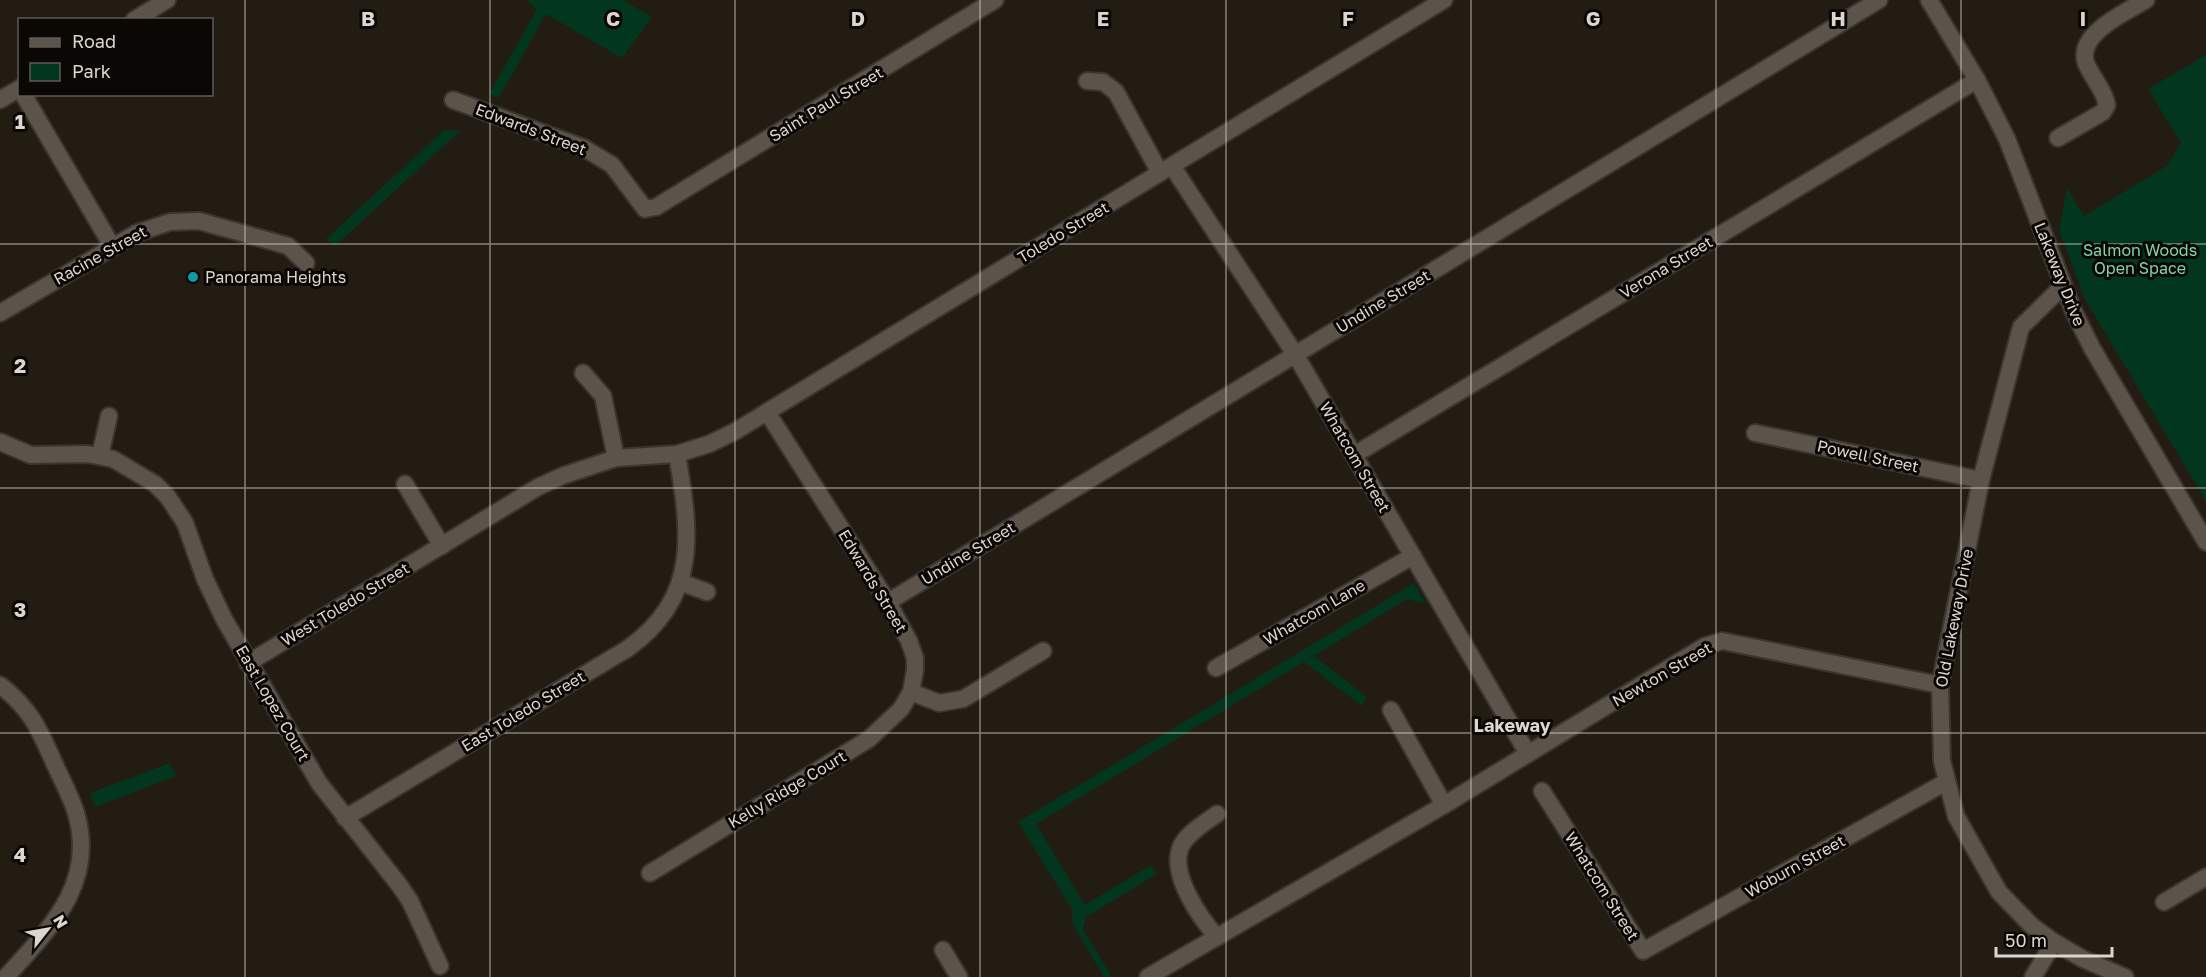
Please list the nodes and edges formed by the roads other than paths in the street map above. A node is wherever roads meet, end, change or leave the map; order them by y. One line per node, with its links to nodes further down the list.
1 (167, 0): 7 (street)
2 (995, 0): 16 (street, Saint Paul Street)
3 (1444, 0): 15 (street, Toledo Street)
4 (1879, 0): 21 (street, Undine Street)
5 (1929, 0): 8 (street, Lakeway Drive)
6 (2146, 0): 14 (street)
7 (137, 18)
8 (1977, 80): 19 (street, Lakeway Drive); 28 (street, Verona Street)
9 (1087, 81): 15 (street, Whatcom Street)
10 (18, 89): 12 (street)
11 (24, 96): 17 (street)
12 (0, 100)
13 (453, 100): 16 (street, Edwards Street)
14 (2058, 138)
15 (1166, 169): 21 (street, Whatcom Street); 23 (street, Toledo Street)
16 (656, 207)
17 (112, 246): 18 (street, Racine Street); 20 (street, Racine Street)
18 (306, 263)
19 (2063, 286): 31 (street, Old Lakeway Drive); 33 (street, Lakeway Drive)
20 (0, 313)
21 (1296, 354): 28 (street, Whatcom Street); 38 (street, Undine Street)
22 (583, 373): 30 (street)
23 (768, 412): 27 (street, Toledo Street); 38 (street, Edwards Street)
24 (109, 416): 29 (street)
25 (1755, 433): 31 (street, Powell Street)
26 (0, 442): 29 (street, East Lopez Court)
27 (677, 454): 30 (street, West Toledo Street); 36 (street, East Toledo Street)
28 (1354, 455): 35 (street, Whatcom Street)
29 (100, 456): 40 (street, East Lopez Court)
30 (616, 458): 34 (street, West Toledo Street)
31 (1981, 480): 43 (street, Old Lakeway Drive)
32 (405, 484): 34 (street)
33 (2206, 542)
34 (442, 546): 40 (street, West Toledo Street)
35 (1413, 556): 41 (street, Whatcom Lane); 46 (street, Whatcom Street)
36 (680, 582): 37 (street); 51 (street, East Toledo Street)
37 (707, 592)
38 (888, 602): 44 (street, Edwards Street)
39 (1043, 651): 44 (street)
40 (248, 663): 51 (street, East Lopez Court)
41 (1216, 668)
42 (0, 685): 61 (street)
43 (1940, 685): 46 (street, Newton Street); 47 (street, Old Lakeway Drive)
44 (911, 692): 52 (street, Kelly Ridge Court)
45 (1391, 710): 49 (street)
46 (1528, 754): 49 (street, Newton Street)
47 (1946, 782): 56 (street, Old Lakeway Drive); 58 (street, Woburn Street)
48 (1542, 791): 58 (street, Whatcom Street)
49 (1444, 805): 55 (street, Newton Street)
50 (1217, 814): 55 (street)
51 (345, 818): 59 (street, East Lopez Court)
52 (650, 873)
53 (2206, 877): 54 (street)
54 (2164, 902)
55 (1217, 937): 63 (street, Newton Street)
56 (2054, 942): 60 (street, Old Lakeway Drive); 64 (street)
57 (943, 950): 62 (street)
58 (1643, 951)
59 (440, 966)
60 (2117, 976)
61 (6, 977)
62 (959, 977)
63 (1148, 977)
64 (2033, 977)

